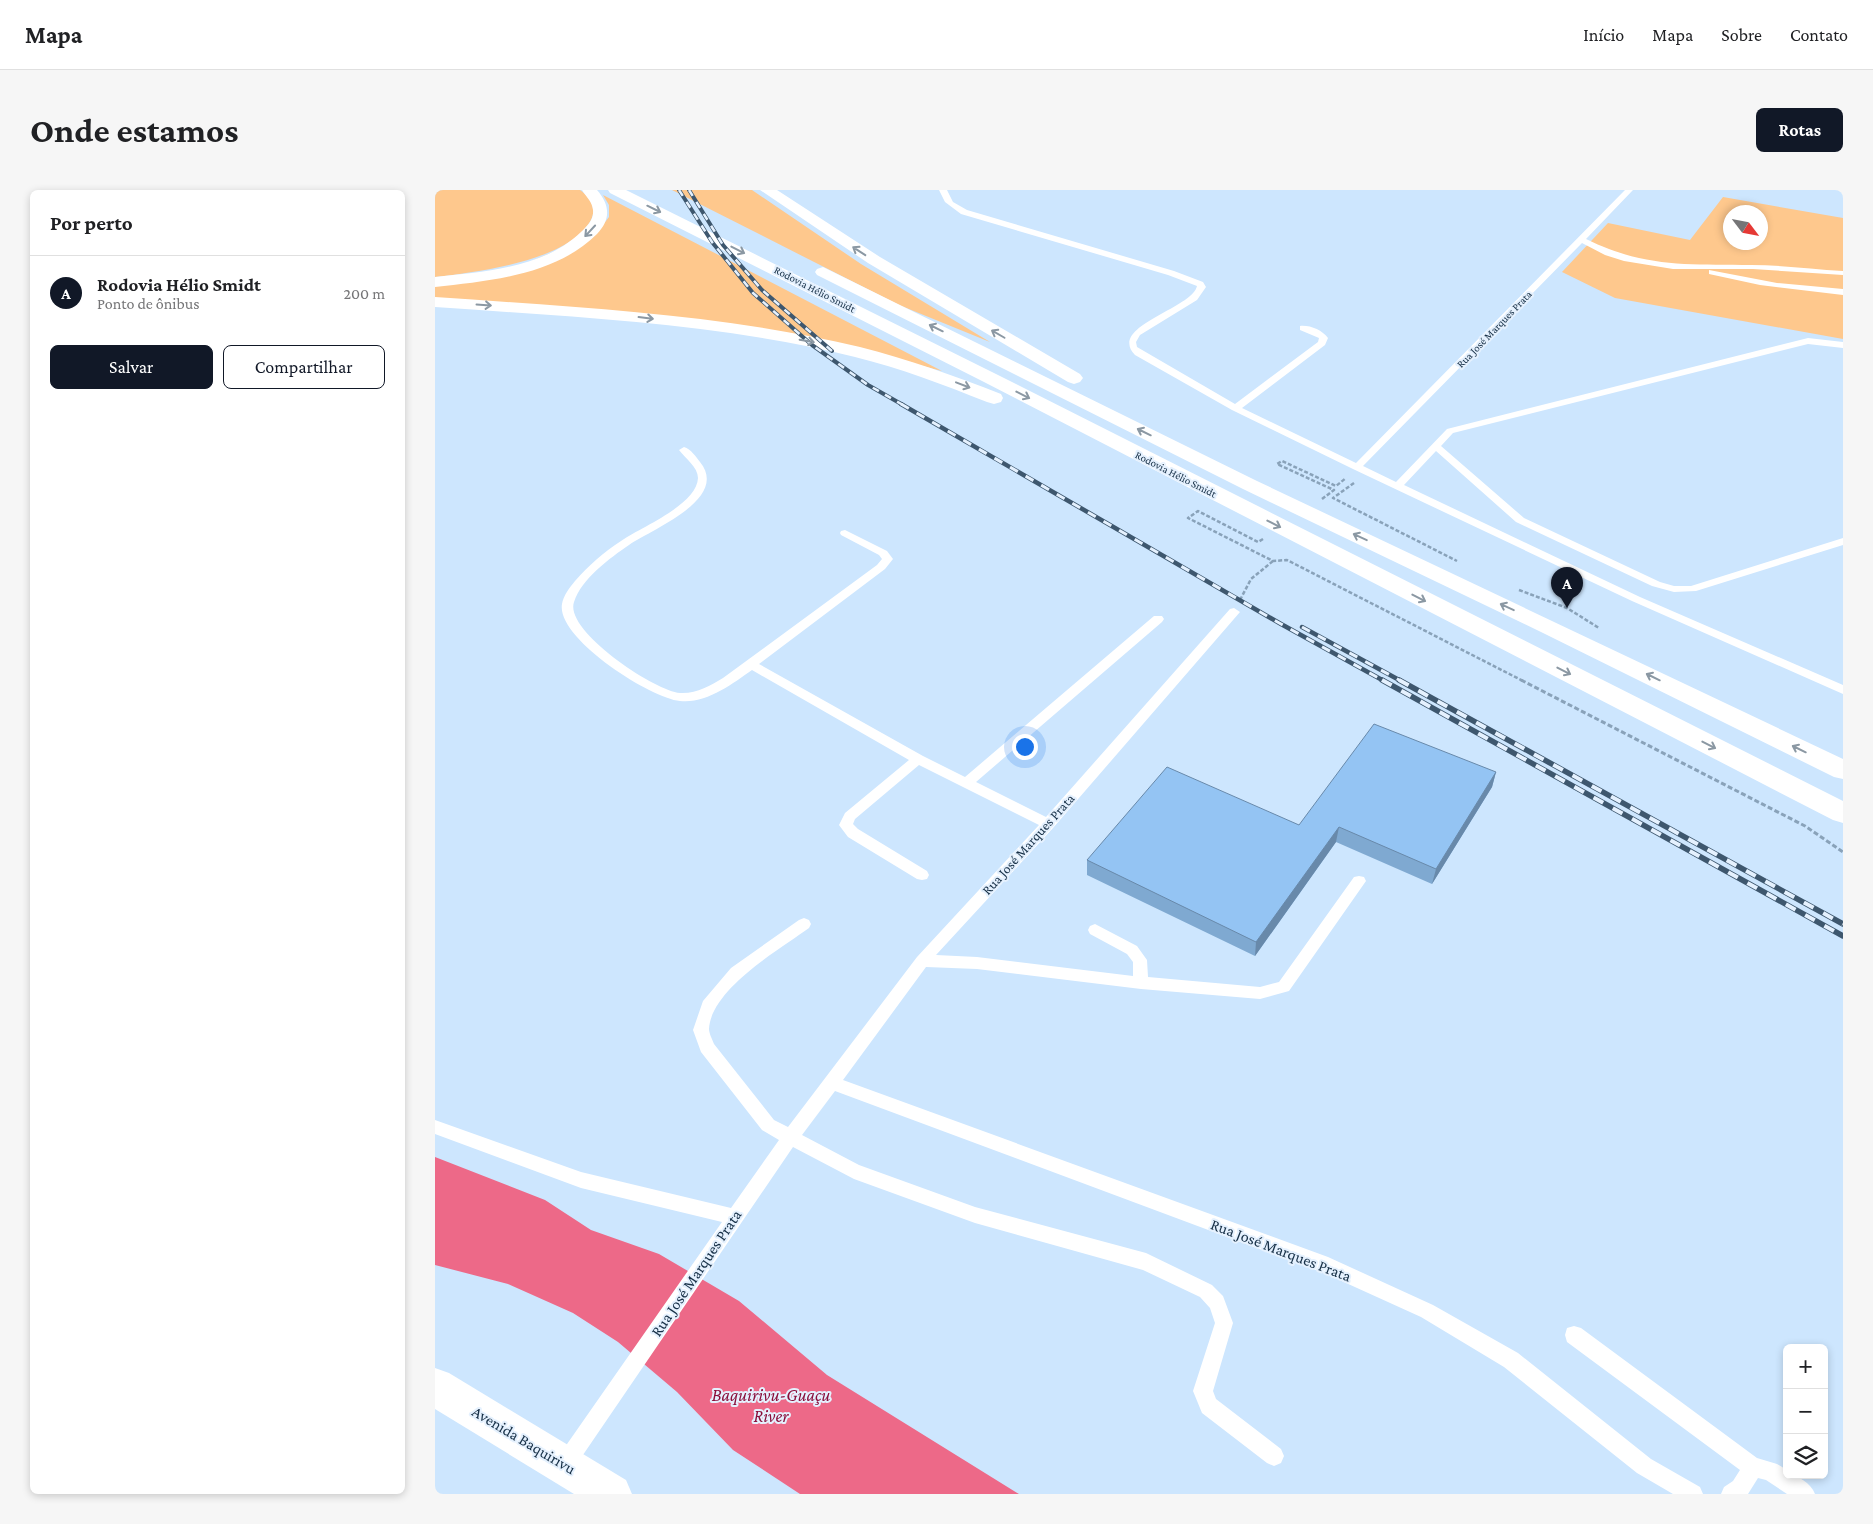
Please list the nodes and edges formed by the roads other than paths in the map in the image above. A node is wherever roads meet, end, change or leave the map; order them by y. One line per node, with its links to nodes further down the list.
1 (589, 190): 10 (main road, one-way to 10)
2 (615, 190): 21 (main road, Rodovia Hélio Smidt, one-way to 21)
3 (767, 190): 19 (main road, one-way to 3)
4 (943, 190): 15 (lane)
5 (1629, 190): 6 (lane, Rua José Marques Prata)
6 (1582, 240): 8 (lane); 18 (lane, Rua José Marques Prata)
7 (809, 265): 19 (main road, Rodovia Hélio Smidt, one-way to 7)
8 (1699, 268): 9 (lane); 11 (lane)
9 (1843, 273)
10 (435, 282)
11 (1843, 292)
12 (435, 302): 21 (main road, one-way to 21)
13 (1303, 328): 15 (lane)
14 (1843, 345): 16 (lane)
15 (1235, 408): 18 (lane)
16 (1437, 447): 20 (lane); 23 (lane)
17 (684, 450): 26 (lane)
18 (1357, 468): 20 (lane)
19 (1250, 485): 29 (main road, Rodovia Hélio Smidt, one-way to 19)
20 (1398, 486): 27 (lane)
21 (1231, 502): 31 (main road, Rodovia Hélio Smidt, one-way to 31)
22 (845, 534): 26 (lane)
23 (1843, 541)
24 (1234, 612): 32 (lane, Rua José Marques Prata)
25 (1158, 618): 30 (lane)
26 (751, 664): 28 (lane)
27 (1843, 690)
28 (918, 759): 30 (lane); 33 (lane)
29 (1843, 770)
30 (967, 784): 32 (lane)
31 (1843, 813)
32 (1048, 824): 37 (lane, Rua José Marques Prata)
33 (921, 875)
34 (1359, 881): 38 (lane)
35 (804, 924): 41 (lane)
36 (1095, 930): 38 (lane)
37 (921, 960): 38 (lane); 39 (lane, Rua José Marques Prata)
38 (1141, 983)
39 (829, 1082): 41 (lane, Rua José Marques Prata); 49 (lane, Rua José Marques Prata)
40 (435, 1127): 42 (lane)
41 (790, 1138): 42 (lane, Rua José Marques Prata); 45 (lane)
42 (734, 1217): 46 (lane, Rua José Marques Prata)
43 (1574, 1335): 47 (lane)
44 (435, 1387): 46 (main road, Avenida Baquirivu)
45 (1274, 1456)
46 (564, 1464): 48 (main road, Avenida Baquirivu)
47 (1753, 1467): 50 (lane); 51 (lane)
48 (613, 1494)
49 (1693, 1494)
50 (1731, 1494)
51 (1805, 1494)

